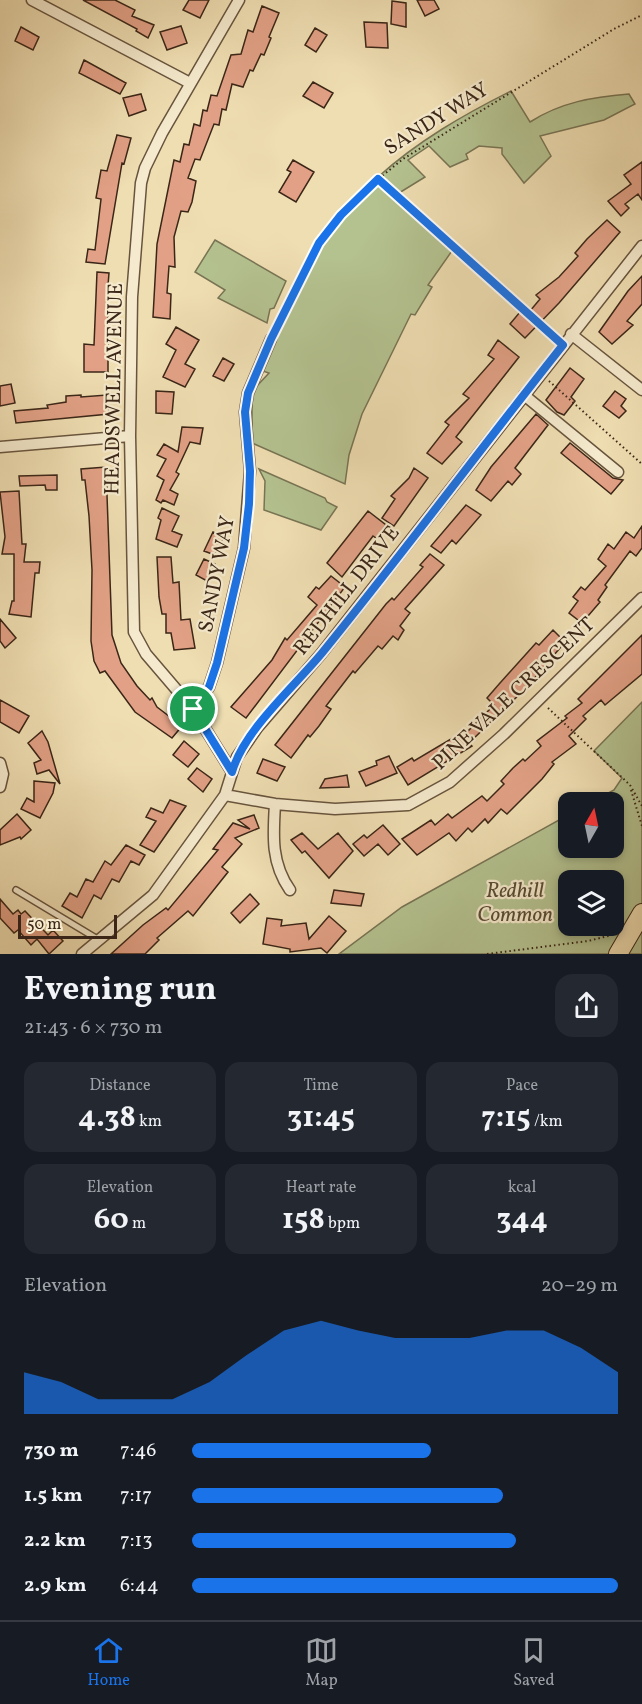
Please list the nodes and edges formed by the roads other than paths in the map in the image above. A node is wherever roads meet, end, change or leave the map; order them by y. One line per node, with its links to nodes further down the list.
1 (32, 0): 3 (street)
2 (238, 0): 3 (street, HEADSWELL AVENUE)
3 (190, 83): 9 (street, HEADSWELL AVENUE)
4 (642, 246): 5 (street, REDHILL DRIVE)
5 (571, 334): 7 (street); 8 (street, REDHILL DRIVE)
6 (271, 339): 13 (street, SANDY WAY)
7 (642, 390)
8 (524, 395): 11 (street); 15 (street, REDHILL DRIVE)
9 (130, 436): 10 (street); 13 (street, HEADSWELL AVENUE)
10 (0, 447)
11 (618, 472)
12 (642, 598): 18 (street, PINE VALE CRESCENT)
13 (193, 709): 15 (street, HEADSWELL AVENUE)
14 (0, 763): 16 (street)
15 (232, 772): 17 (street, REDHILL DRIVE)
16 (0, 787)
17 (225, 795): 18 (street, PINE VALE CRESCENT); 22 (street, REDHILL DRIVE)
18 (275, 804): 20 (street)
19 (16, 890): 22 (lane)
20 (290, 890)
21 (637, 921): 24 (main road)
22 (99, 940): 23 (street, REDHILL DRIVE)
23 (82, 954)
24 (618, 954)

